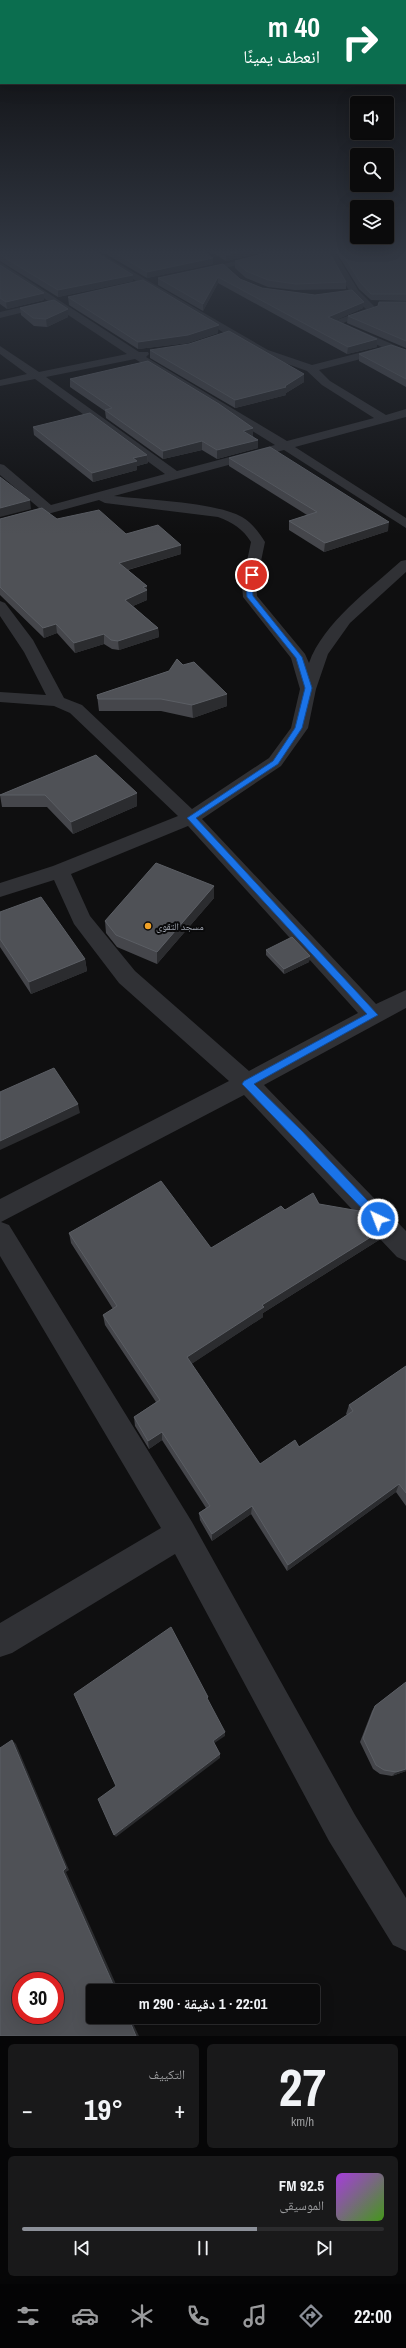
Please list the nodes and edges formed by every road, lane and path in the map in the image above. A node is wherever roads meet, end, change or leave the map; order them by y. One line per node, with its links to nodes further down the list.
1 (121, 345): 8 (street)
2 (252, 345): 9 (street)
3 (389, 345): 4 (street)
4 (394, 347): 7 (street); 9 (street)
5 (0, 349): 10 (street)
6 (152, 353): 8 (street)
7 (406, 354)
8 (136, 355): 10 (street); 14 (street)
9 (311, 369): 13 (street)
10 (38, 376): 11 (street); 16 (street)
11 (0, 382)
12 (406, 413): 13 (street)
13 (384, 419): 14 (street)
14 (286, 446): 16 (street); 20 (street)
15 (0, 468): 18 (street)
16 (175, 476): 17 (street)
17 (94, 498): 18 (street); 23 (street)
18 (48, 510): 19 (street)
19 (0, 523)
20 (406, 524)
21 (406, 564): 23 (street)
22 (0, 606): 25 (street)
23 (308, 688): 26 (street)
24 (0, 698): 25 (street)
25 (57, 701): 26 (street)
26 (191, 818): 27 (street); 30 (street)
27 (60, 871): 28 (street); 31 (street)
28 (0, 890)
29 (406, 998): 30 (street)
30 (373, 1015): 31 (street)
31 (247, 1084): 32 (street); 34 (street)
32 (0, 1211)
33 (0, 1233): 35 (street)
34 (406, 1249)
35 (181, 1533): 36 (street); 37 (street)
36 (0, 1641)
37 (403, 1921)

